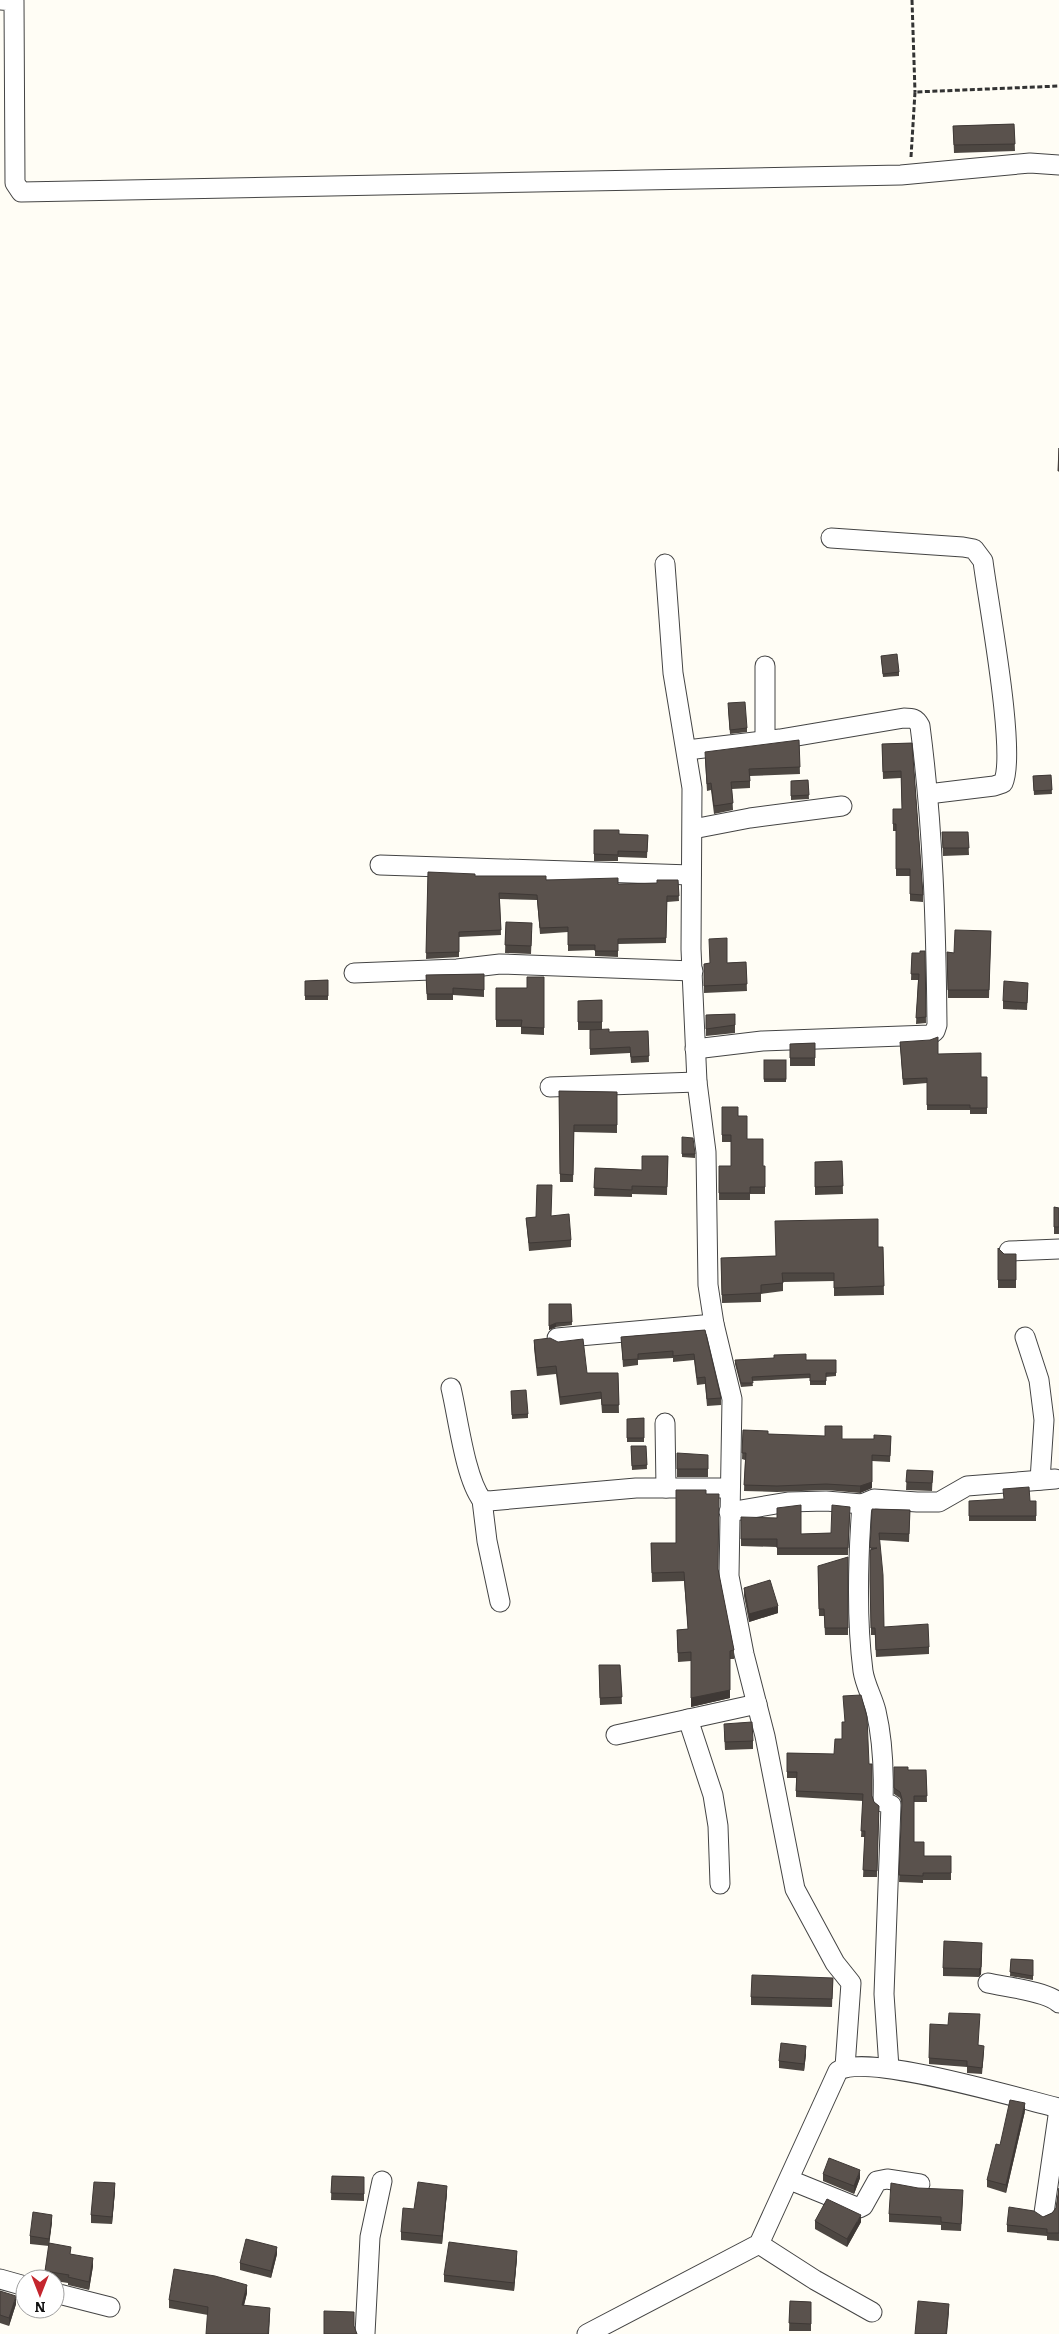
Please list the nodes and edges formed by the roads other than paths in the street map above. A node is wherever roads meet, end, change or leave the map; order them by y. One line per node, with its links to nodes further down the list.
1 (0, 0): 2 (street)
2 (1059, 165)
3 (831, 538): 8 (street)
4 (665, 564): 7 (street)
5 (766, 666): 6 (street)
6 (766, 741): 7 (street); 8 (street)
7 (687, 750): 10 (street)
8 (928, 794): 15 (street)
9 (842, 806): 10 (street)
10 (693, 829): 12 (street)
11 (380, 865): 12 (street)
12 (691, 875): 13 (street)
13 (693, 971): 14 (street); 15 (street)
14 (354, 973)
15 (695, 1049): 16 (street)
16 (698, 1082): 17 (street); 20 (street)
17 (550, 1087)
18 (1059, 1249): 19 (street)
19 (1009, 1251)
20 (714, 1324): 22 (street); 26 (street)
21 (1025, 1337): 28 (street)
22 (557, 1338)
23 (451, 1388): 27 (street)
24 (665, 1423): 25 (street)
25 (666, 1488): 26 (street); 27 (street)
26 (729, 1488): 29 (street)
27 (482, 1500): 30 (street)
28 (862, 1504): 29 (street); 38 (street)
29 (729, 1512): 31 (street)
30 (500, 1602)
31 (757, 1704): 32 (street); 37 (street)
32 (688, 1719): 33 (street); 34 (street)
33 (616, 1735)
34 (720, 1884)
35 (988, 1983): 36 (street)
36 (1059, 2003)
37 (845, 2067): 38 (street); 40 (street)
38 (889, 2068): 39 (street)
39 (1059, 2109): 43 (street)
40 (790, 2180): 42 (street); 44 (street)
41 (382, 2181): 50 (street)
42 (920, 2184)
43 (1044, 2213)
44 (759, 2244): 49 (street); 51 (street)
45 (0, 2279): 46 (street)
46 (15, 2283)
47 (65, 2296): 48 (street)
48 (110, 2307)
49 (872, 2312)
50 (365, 2334)
51 (587, 2334)

